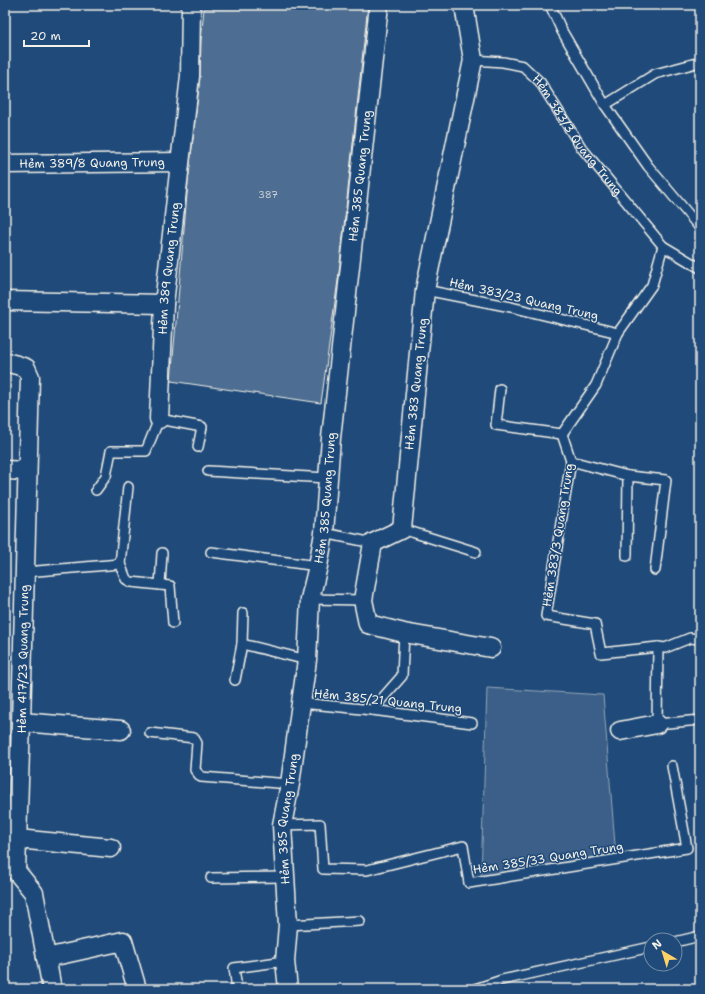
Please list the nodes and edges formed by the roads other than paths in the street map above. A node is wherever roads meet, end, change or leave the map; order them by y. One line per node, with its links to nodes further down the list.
1 (191, 5): 8 (street, Hẻm 389 Quang Trung)
2 (379, 5): 27 (street, Hẻm 385 Quang Trung)
3 (464, 5): 5 (street, Hẻm 383 Quang Trung)
4 (550, 5): 7 (lane)
5 (472, 60): 11 (lane, Hẻm 383/3 Quang Trung); 13 (street, Hẻm 383 Quang Trung)
6 (700, 62): 7 (lane)
7 (605, 105): 10 (lane)
8 (180, 162): 9 (street, Hẻm 389/8 Quang Trung); 15 (street, Hẻm 389 Quang Trung)
9 (5, 164)
10 (700, 228)
11 (663, 246): 12 (lane, Hẻm 383/3 Quang Trung); 16 (lane)
12 (700, 268)
13 (425, 290): 16 (lane, Hẻm 383/23 Quang Trung); 30 (street, Hẻm 383 Quang Trung)
14 (5, 301): 15 (street)
15 (164, 304): 19 (street, Hẻm 389 Quang Trung)
16 (618, 333): 20 (lane)
17 (5, 362): 24 (street, Hẻm 417/23 Quang Trung)
18 (500, 389): 20 (lane)
19 (160, 419): 21 (lane); 29 (lane, Hẻm 389 Quang Trung)
20 (562, 434): 22 (lane, Hẻm 383/3 Quang Trung)
21 (198, 447)
22 (571, 461): 26 (lane); 49 (lane, Hẻm 383/3 Quang Trung)
23 (5, 470): 24 (street)
24 (27, 471): 40 (street, Hẻm 417/23 Quang Trung)
25 (208, 471): 27 (lane)
26 (628, 476): 36 (lane); 39 (lane)
27 (327, 478): 31 (street, Hẻm 385 Quang Trung)
28 (128, 486): 37 (lane)
29 (96, 490)
30 (402, 529): 32 (street); 34 (lane)
31 (324, 533): 32 (lane); 38 (street, Hẻm 385 Quang Trung)
32 (373, 543): 43 (street)
33 (211, 552): 38 (lane)
34 (476, 552)
35 (162, 554): 41 (lane)
36 (627, 556)
37 (120, 564): 40 (lane); 41 (lane)
38 (318, 566): 42 (street, Hẻm 385 Quang Trung)
39 (655, 570)
40 (25, 572): 60 (street, Hẻm 417/23 Quang Trung)
41 (160, 585): 45 (lane)
42 (310, 599): 43 (lane); 51 (street, Hẻm 385 Quang Trung)
43 (363, 600): 46 (street)
44 (243, 613): 48 (lane)
45 (173, 623)
46 (404, 633): 50 (street); 54 (lane)
47 (700, 639): 49 (lane)
48 (242, 644): 51 (lane); 52 (lane)
49 (658, 647): 57 (lane)
50 (491, 648)
51 (307, 660): 53 (street, Hẻm 385 Quang Trung)
52 (235, 680)
53 (301, 703): 54 (lane, Hẻm 385/21 Quang Trung); 63 (street, Hẻm 385 Quang Trung)
54 (372, 710): 56 (lane, Hẻm 385/21 Quang Trung)
55 (700, 720): 57 (lane)
56 (472, 723)
57 (657, 724): 59 (street)
58 (121, 730): 60 (street)
59 (620, 732)
60 (16, 733): 65 (street, Hẻm 417/23 Quang Trung)
61 (150, 733): 63 (lane)
62 (672, 766): 64 (lane, Hẻm 385/33 Quang Trung)
63 (290, 784): 64 (street, Hẻm 385 Quang Trung)
64 (282, 825): 68 (street, Hẻm 385 Quang Trung)
65 (17, 839): 66 (street); 67 (street, Hẻm 417/23 Quang Trung)
66 (111, 848)
67 (10, 872): 75 (street, Hẻm 417/23 Quang Trung)
68 (285, 877): 69 (lane); 71 (street, Hẻm 385 Quang Trung)
69 (211, 878)
70 (360, 921): 71 (lane)
71 (288, 925): 76 (street, Hẻm 385 Quang Trung)
72 (700, 936): 73 (lane)
73 (683, 940)
74 (643, 949): 81 (lane)
75 (46, 958): 77 (street, Hẻm 417/23 Quang Trung); 78 (street)
76 (285, 961): 79 (lane); 80 (street, Hẻm 385 Quang Trung)
77 (52, 989)
78 (137, 989)
79 (237, 989)
80 (288, 989)
81 (476, 989)

